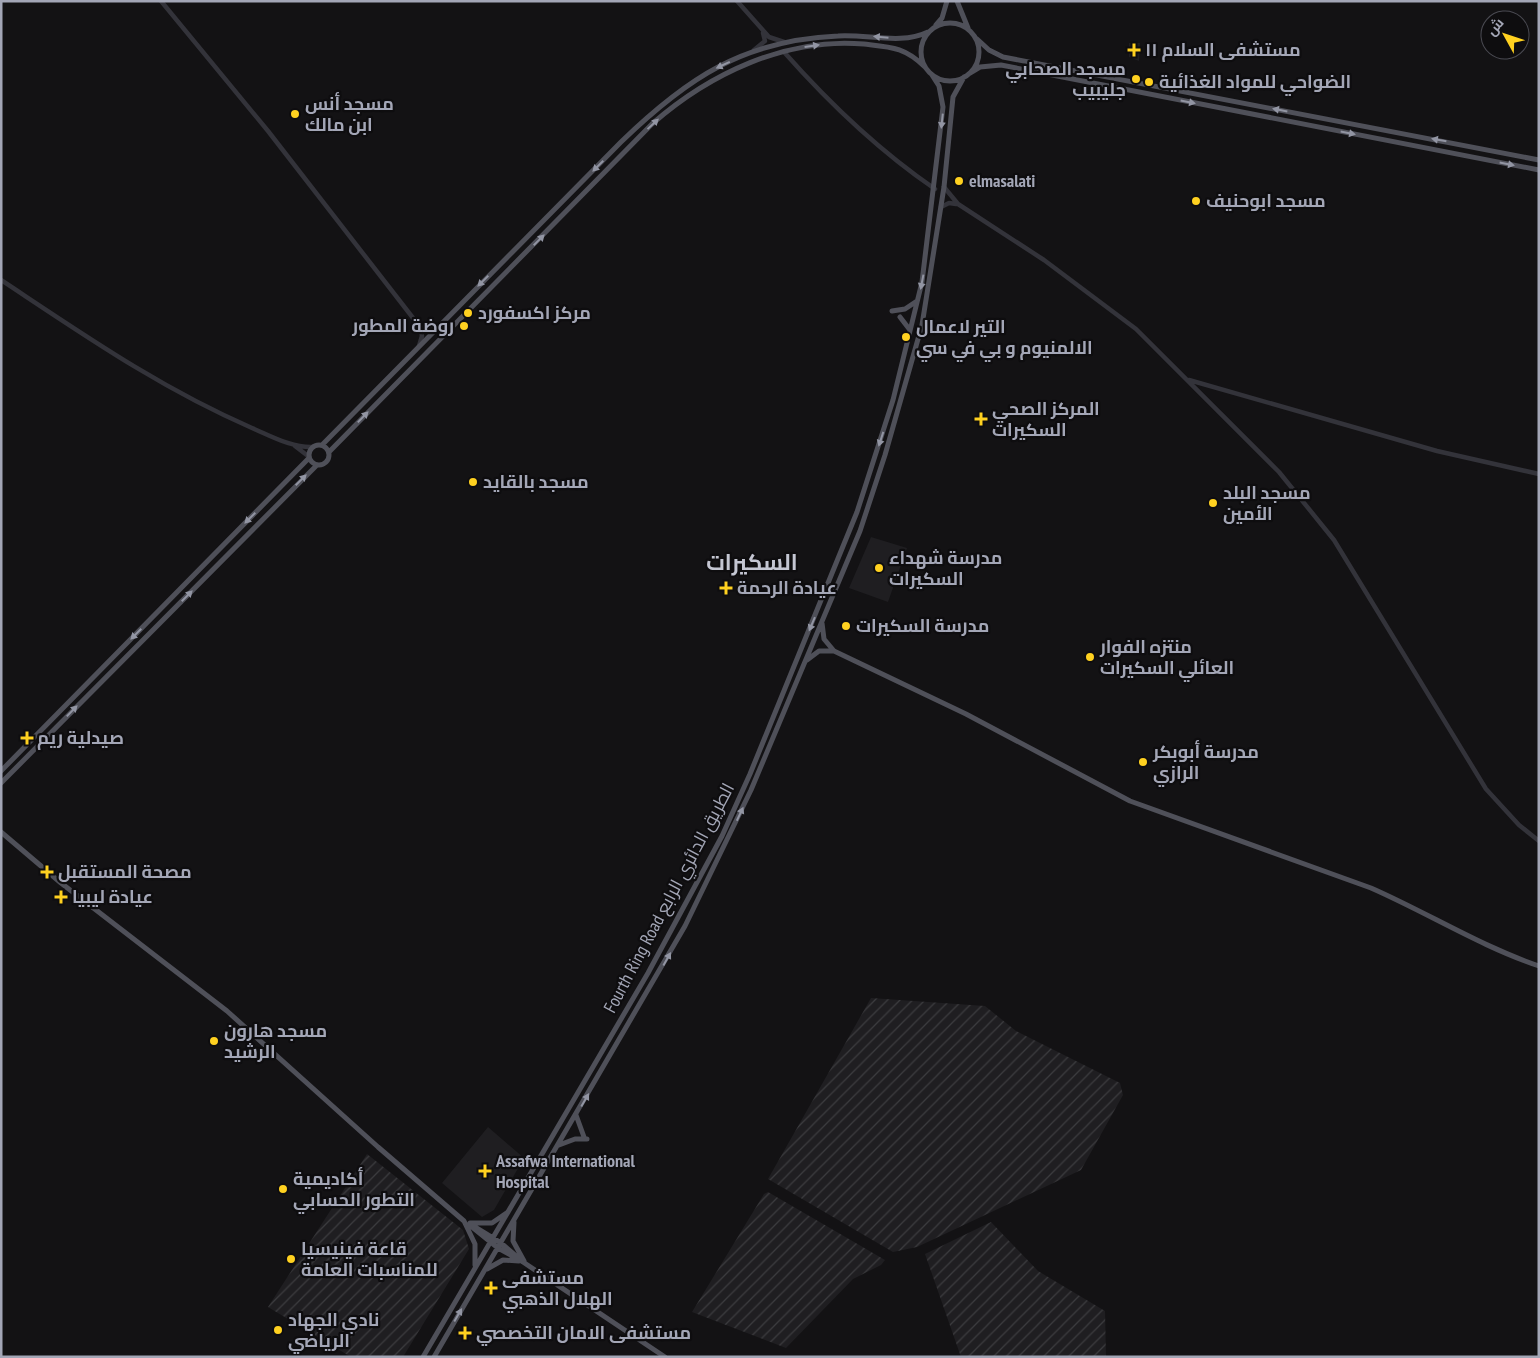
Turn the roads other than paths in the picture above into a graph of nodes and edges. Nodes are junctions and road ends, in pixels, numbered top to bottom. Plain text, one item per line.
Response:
1 (161, 1) edge
2 (737, 1) edge
3 (947, 1) edge
4 (957, 1) edge
5 (934, 27) junction
6 (968, 29) junction
7 (762, 30) junction
8 (928, 32) junction
9 (976, 39) junction
10 (784, 42) junction
11 (753, 51) junction
12 (784, 52) junction
13 (925, 67) junction
14 (970, 73) junction
15 (932, 75) junction
16 (964, 77) junction
17 (621, 142) junction
18 (628, 148) junction
19 (1539, 160) edge
20 (1539, 170) edge
21 (944, 187) junction
22 (935, 189) junction
23 (958, 204) junction
24 (941, 207) junction
25 (1, 280) edge
26 (918, 301) junction
27 (892, 311) dead end
28 (900, 317) dead end
29 (439, 326) junction
30 (420, 328) junction
31 (911, 330) junction
32 (419, 347) junction
33 (1187, 380) junction
34 (292, 444) junction
35 (322, 445) junction
36 (313, 447) junction
37 (329, 452) junction
38 (309, 457) junction
39 (316, 466) junction
40 (1539, 474) edge
41 (822, 619) junction
42 (834, 651) junction
43 (804, 664) junction
44 (103, 668) junction
45 (110, 673) junction
46 (1, 771) edge
47 (1, 783) edge
48 (1, 832) edge
49 (722, 836) junction
50 (728, 839) junction
51 (1539, 841) edge
52 (1539, 966) edge
53 (576, 1115) junction
54 (558, 1145) junction
55 (512, 1208) junction
56 (515, 1219) junction
57 (467, 1222) junction
58 (492, 1240) junction
59 (501, 1243) junction
60 (498, 1248) junction
61 (523, 1262) junction
62 (474, 1268) junction
63 (484, 1270) junction
64 (423, 1357) edge
65 (434, 1357) edge
66 (665, 1357) edge

1 - 30 street
2 - 7 street
3 - 5 main road
4 - 6 main road
5 - 6 main road
5 - 8 main road
6 - 9 main road
7 - 10 street
7 - 11 street
8 -> 10 main road
8 - 13 main road
9 - 14 main road
19 -> 9 main road
10 - 11 main road
11 -> 17 main road
12 -> 13 main road
18 -> 12 main road
12 - 22 street
13 - 15 main road
14 - 16 main road
14 -> 20 main road
15 - 16 main road
15 -> 22 main road, Fourth Ring Road الطريق الدائري الرابع
16 - 21 main road, Fourth Ring Road الطريق الدائري الرابع
17 - 18 main road
17 -> 29 main road
37 -> 18 main road
21 - 23 street
21 - 24 main road, Fourth Ring Road الطريق الدائري الرابع
22 -> 26 main road, Fourth Ring Road الطريق الدائري الرابع
23 - 24 street
23 - 33 street
24 - 41 main road, Fourth Ring Road الطريق الدائري الرابع
25 - 34 street
26 - 27 main road
26 - 31 main road, Fourth Ring Road الطريق الدائري الرابع
28 - 31 main road
29 - 30 street
29 - 32 main road
30 - 32 street
31 -> 49 main road, Fourth Ring Road الطريق الدائري الرابع
32 - 35 main road
33 - 40 street
33 - 51 street
34 - 36 street
34 - 38 street
35 - 36 main road
35 - 37 main road
36 - 38 main road
37 - 39 main road
38 - 39 main road
38 -> 44 main road
45 -> 39 main road
41 - 42 main road
41 - 43 main road, Fourth Ring Road الطريق الدائري الرابع
42 - 43 main road
42 - 52 main road
50 -> 43 main road, Fourth Ring Road الطريق الدائري الرابع
44 - 45 main road
44 - 46 main road
47 -> 45 main road
48 - 57 main road
49 - 50 main road
49 - 55 main road, Fourth Ring Road الطريق الدائري الرابع
53 -> 50 main road, Fourth Ring Road الطريق الدائري الرابع
53 - 54 main road, Fourth Ring Road الطريق الدائري الرابع
53 - 54 main road
54 - 56 main road, Fourth Ring Road الطريق الدائري الرابع
55 - 57 main road
55 - 58 main road, Fourth Ring Road الطريق الدائري الرابع
56 - 59 main road, Fourth Ring Road الطريق الدائري الرابع
56 - 61 main road
57 - 58 main road
57 - 62 main road
58 - 59 main road
58 - 60 main road
58 - 62 main road, Fourth Ring Road الطريق الدائري الرابع
59 - 60 main road, Fourth Ring Road الطريق الدائري الرابع
59 - 61 main road
60 - 61 main road
60 - 63 main road, Fourth Ring Road الطريق الدائري الرابع
61 - 63 main road
61 - 66 main road
62 - 64 main road, Fourth Ring Road الطريق الدائري الرابع
65 -> 63 main road, Fourth Ring Road الطريق الدائري الرابع

